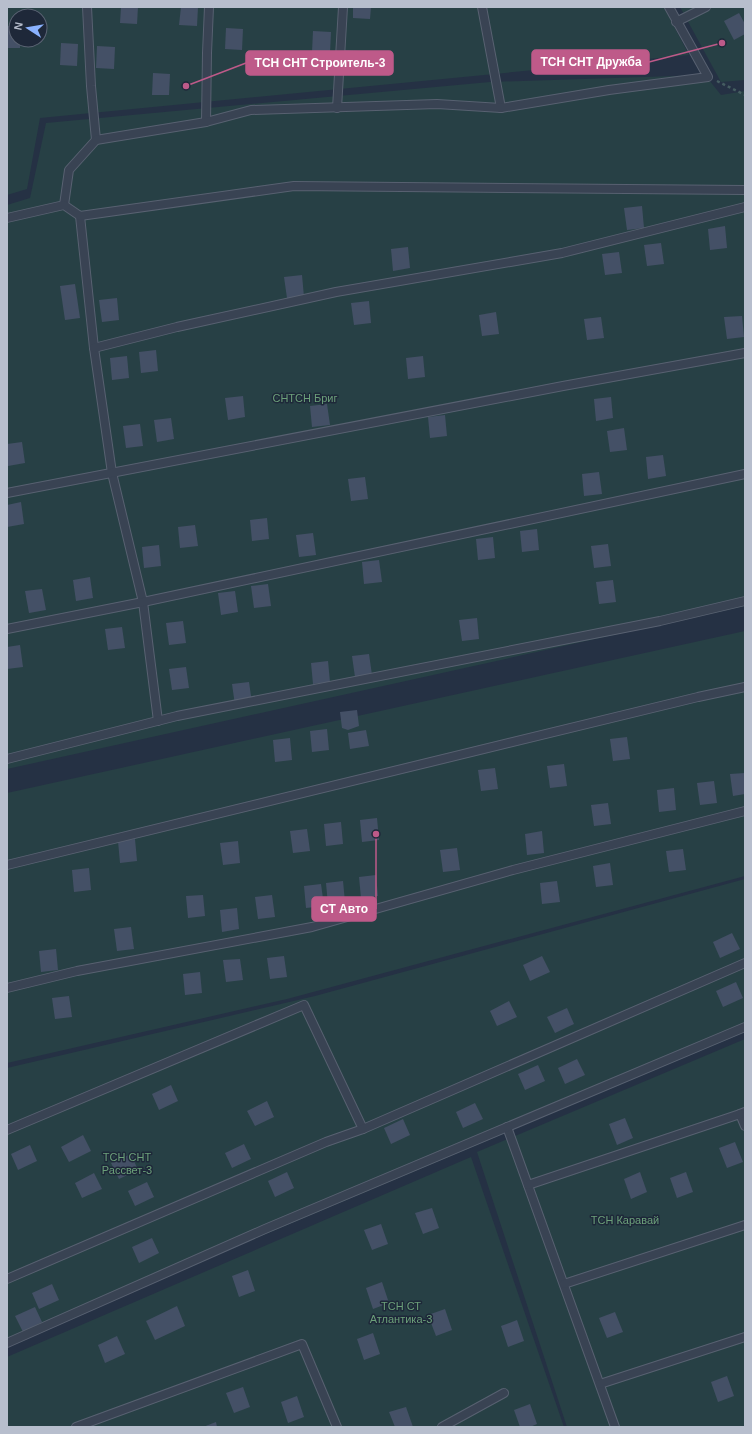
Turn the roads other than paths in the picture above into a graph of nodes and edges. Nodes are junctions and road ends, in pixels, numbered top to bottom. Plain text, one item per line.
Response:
1 (87, 7) edge
2 (209, 7) edge
3 (343, 7) edge
4 (482, 7) edge
5 (669, 7) edge
6 (706, 7) edge
7 (676, 22) junction
8 (337, 108) junction
9 (501, 108) junction
10 (206, 122) junction
11 (96, 140) junction
12 (745, 190) edge
13 (64, 205) junction
14 (745, 207) edge
15 (80, 216) junction
16 (7, 218) edge
17 (94, 348) junction
18 (745, 353) edge
19 (112, 472) junction
20 (745, 474) edge
21 (7, 493) edge
22 (745, 601) edge
23 (143, 602) junction
24 (7, 629) edge
25 (745, 687) edge
26 (158, 721) junction
27 (7, 759) edge
28 (745, 811) edge
29 (7, 864) edge
30 (745, 963) edge
31 (7, 988) edge
32 (745, 1028) edge
33 (742, 1113) edge
34 (745, 1126) edge
35 (507, 1127) junction
36 (363, 1129) junction
37 (7, 1130) edge
38 (528, 1185) junction
39 (745, 1226) edge
40 (7, 1279) edge
41 (564, 1284) junction
42 (745, 1338) edge
43 (7, 1342) edge
44 (600, 1384) junction
45 (504, 1393) dead end
46 (76, 1427) edge
47 (337, 1427) edge
48 (442, 1427) edge
49 (615, 1427) edge

1 - 11 lane
2 - 10 lane
3 - 8 lane
4 - 9 lane
5 - 7 lane
6 - 7 lane
7 - 9 lane
8 - 9 lane
8 - 10 lane
10 - 11 lane
11 - 13 lane
12 - 15 lane
13 - 15 lane
13 - 16 lane
14 - 17 lane
15 - 17 lane
17 - 19 lane
18 - 19 lane
19 - 21 lane
19 - 23 lane
20 - 23 lane
22 - 26 lane
23 - 24 lane
23 - 26 lane
25 - 29 lane
26 - 27 lane
28 - 31 lane
30 - 36 lane
32 - 35 lane
33 - 34 lane
33 - 38 lane
35 - 38 lane
35 - 43 lane
36 - 37 lane
36 - 40 lane
38 - 41 lane
39 - 41 lane
41 - 44 lane
42 - 44 lane
44 - 49 lane
45 - 48 lane
46 - 47 lane

